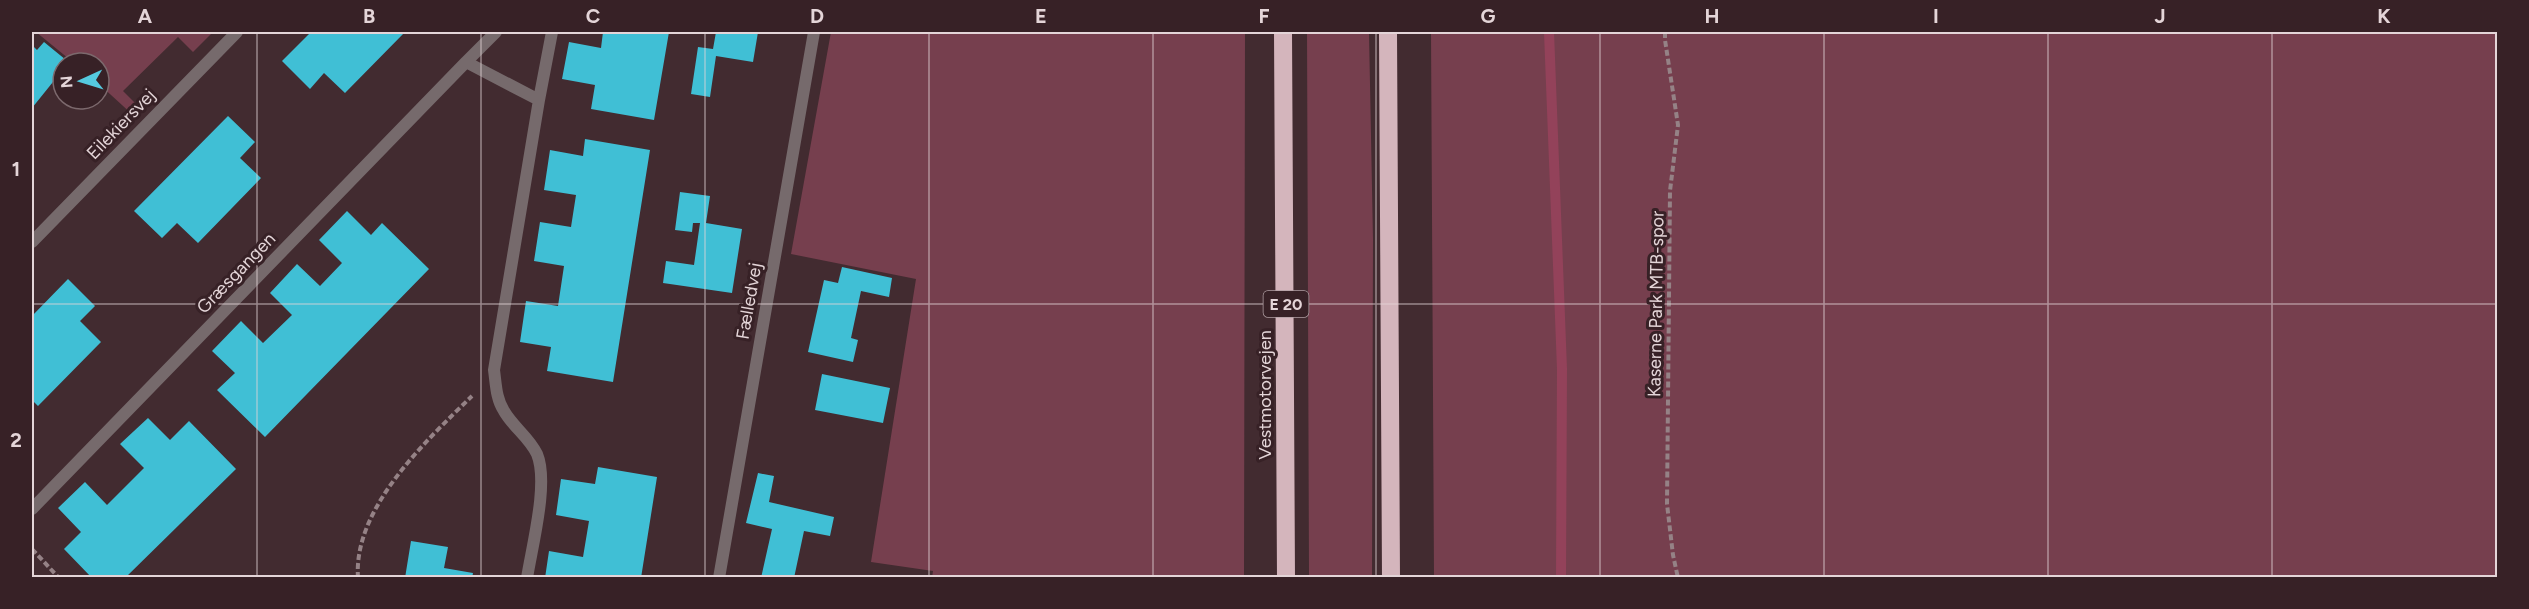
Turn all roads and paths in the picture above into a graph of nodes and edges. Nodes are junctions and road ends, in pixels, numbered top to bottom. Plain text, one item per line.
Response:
1 (237, 32) edge
2 (496, 32) edge
3 (552, 32) edge
4 (814, 32) edge
5 (1283, 32) edge
6 (1388, 32) edge
7 (1665, 32) edge
8 (466, 62) junction
9 (539, 100) junction
10 (32, 242) edge
11 (495, 382) junction
12 (32, 509) edge
13 (32, 549) edge
14 (59, 578) edge
15 (358, 578) edge
16 (527, 578) edge
17 (719, 578) edge
18 (1286, 578) edge
19 (1391, 578) edge
20 (1678, 578) edge

1 - 10 street, Eilekiersvej
2 - 8 street, Græsgangen
3 - 9 street
4 - 17 street, Fælledvej
5 - 18 highway, Vestmotorvejen / E 20
6 - 19 highway
7 - 20 path, Kaserne Park MTB-spor
8 - 9 street
8 - 12 street, Græsgangen
9 - 11 street
11 - 15 path
11 - 16 street
13 - 14 path

